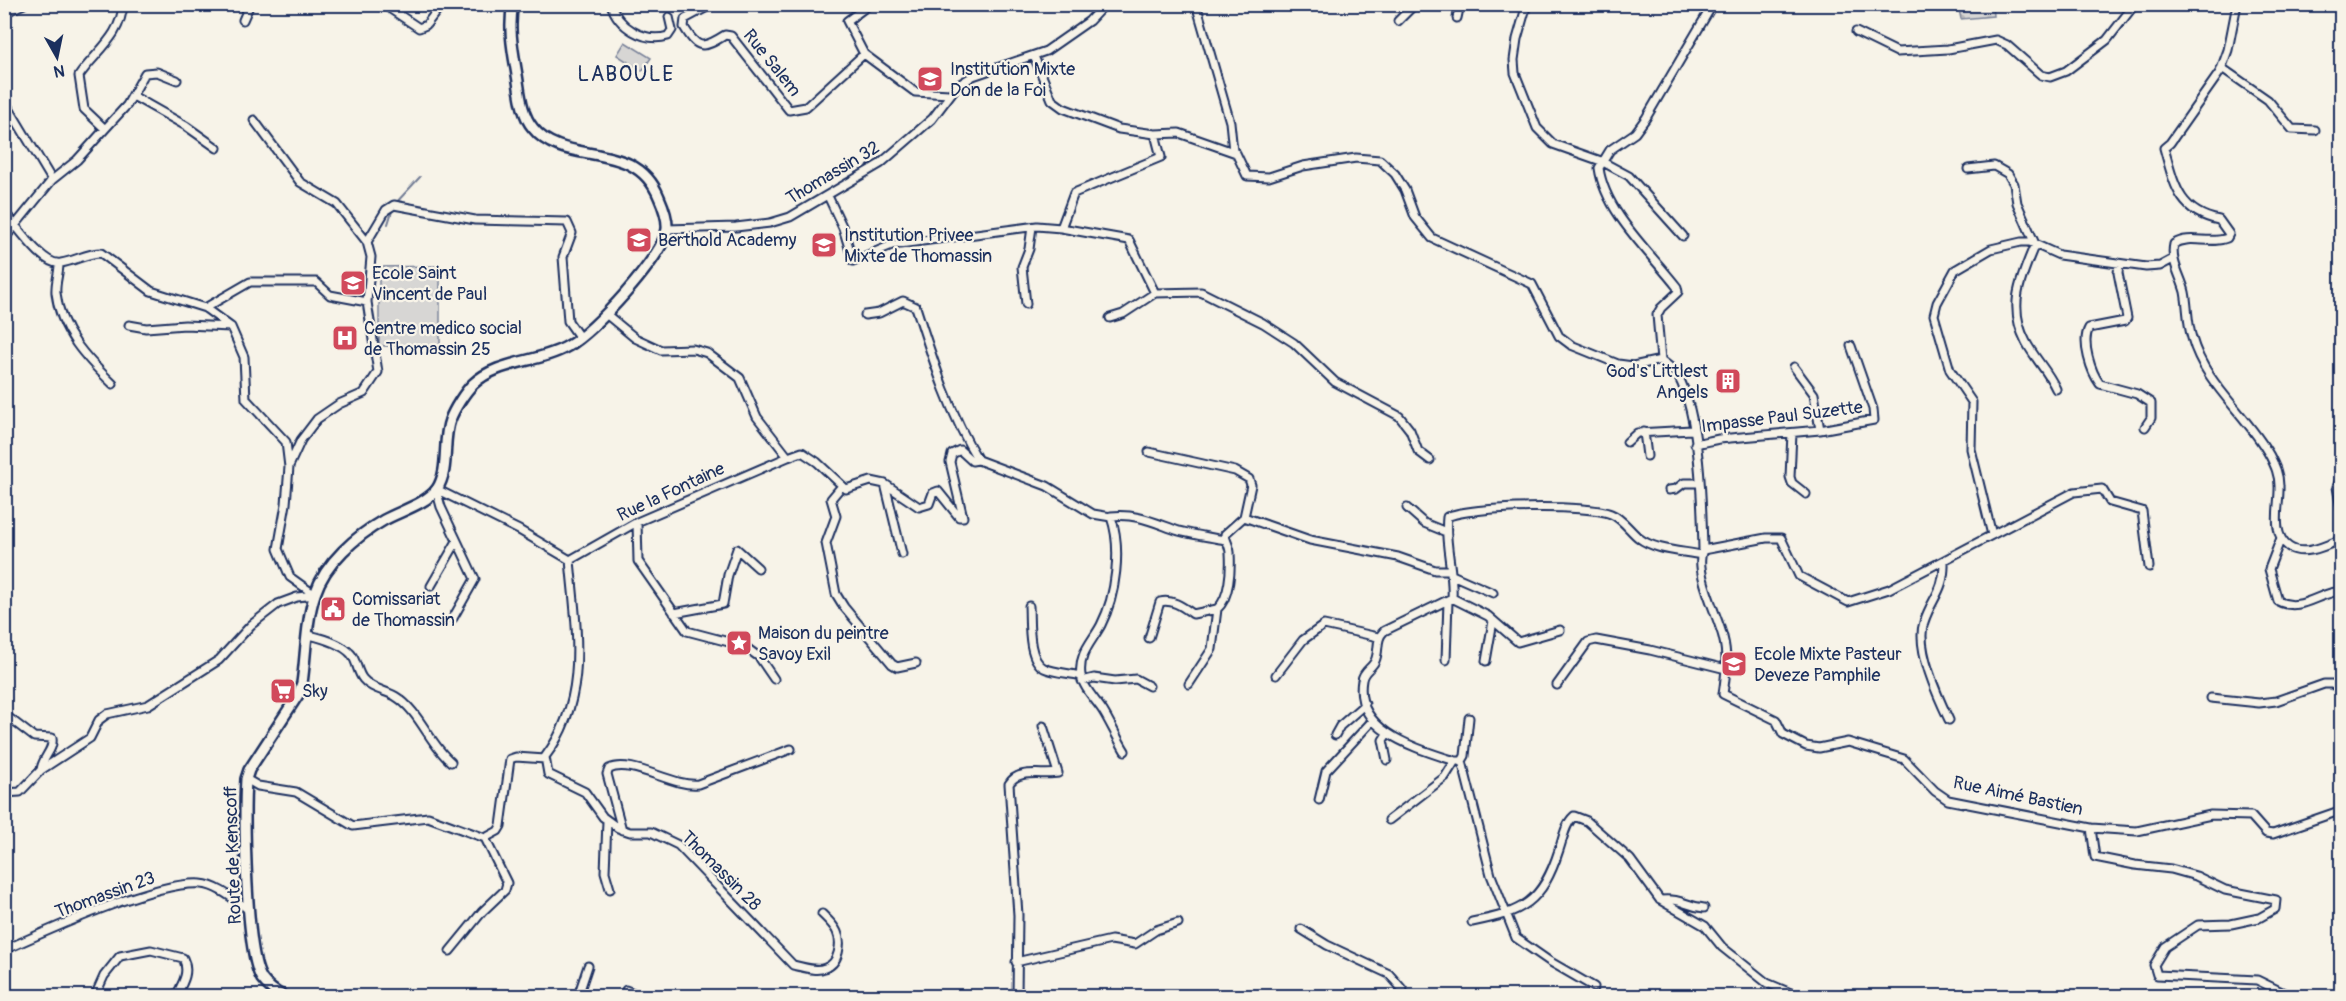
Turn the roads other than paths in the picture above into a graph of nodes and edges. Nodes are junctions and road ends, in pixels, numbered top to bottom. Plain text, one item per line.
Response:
1 (24, 4) edge
2 (123, 4) edge
3 (250, 4) edge
4 (383, 4) edge
5 (442, 4) edge
6 (513, 4) edge
7 (611, 4) edge
8 (712, 4) edge
9 (870, 4) edge
10 (1105, 4) edge
11 (1196, 4) edge
12 (1415, 4) edge
13 (1460, 4) edge
14 (1527, 4) edge
15 (1713, 4) edge
16 (2135, 4) edge
17 (2237, 4) edge
18 (4, 13) edge
19 (669, 17) dead end
20 (1457, 18) dead end
21 (243, 20) dead end
22 (1398, 21) dead end
23 (1856, 32) dead end
24 (864, 54) junction
25 (1034, 56) junction
26 (2222, 68) junction
27 (177, 80) dead end
28 (949, 94) junction
29 (133, 96) junction
30 (4, 100) edge
31 (254, 120) dead end
32 (105, 129) junction
33 (2314, 130) dead end
34 (1155, 134) junction
35 (217, 148) dead end
36 (1233, 151) junction
37 (1601, 161) junction
38 (1968, 169) dead end
39 (52, 180) junction
40 (828, 196) junction
41 (4, 212) edge
42 (15, 224) junction
43 (1032, 227) junction
44 (1061, 228) junction
45 (667, 229) junction
46 (1683, 236) dead end
47 (4, 239) edge
48 (367, 242) junction
49 (2035, 244) junction
50 (2173, 259) junction
51 (58, 264) junction
52 (2119, 264) junction
53 (1155, 293) junction
54 (367, 302) junction
55 (1026, 304) dead end
56 (205, 308) junction
57 (606, 314) junction
58 (865, 315) dead end
59 (1110, 318) dead end
60 (129, 326) dead end
61 (231, 327) junction
62 (580, 338) junction
63 (1851, 346) dead end
64 (1661, 360) junction
65 (1794, 366) dead end
66 (113, 384) dead end
67 (2056, 389) dead end
68 (2145, 428) dead end
69 (1692, 430) junction
70 (1820, 430) junction
71 (1644, 432) junction
72 (1792, 434) junction
73 (1627, 442) dead end
74 (1695, 444) junction
75 (1149, 452) dead end
76 (1647, 456) dead end
77 (788, 457) junction
78 (978, 460) junction
79 (1430, 460) dead end
80 (289, 466) junction
81 (2342, 475) edge
82 (1700, 483) junction
83 (885, 484) junction
84 (841, 487) junction
85 (436, 489) junction
86 (1670, 490) dead end
87 (1806, 494) dead end
88 (1407, 508) dead end
89 (2342, 514) edge
90 (1110, 516) junction
91 (1244, 517) junction
92 (637, 522) junction
93 (1446, 531) junction
94 (1992, 535) junction
95 (2282, 538) junction
96 (2342, 539) edge
97 (1225, 540) junction
98 (457, 542) junction
99 (1702, 553) junction
100 (902, 554) dead end
101 (570, 560) junction
102 (1944, 561) junction
103 (2149, 567) dead end
104 (758, 568) dead end
105 (1451, 573) junction
106 (431, 586) dead end
107 (2342, 591) edge
108 (1493, 593) dead end
109 (315, 595) junction
110 (1450, 599) junction
111 (1029, 606) dead end
112 (1217, 609) junction
113 (674, 613) junction
114 (453, 618) dead end
115 (1493, 621) junction
116 (1560, 630) dead end
117 (309, 635) junction
118 (1378, 637) junction
119 (1149, 638) dead end
120 (1446, 660) dead end
121 (1486, 661) dead end
122 (916, 663) dead end
123 (1726, 669) junction
124 (1276, 675) dead end
125 (774, 678) dead end
126 (1082, 679) junction
127 (1189, 684) dead end
128 (1557, 684) dead end
129 (1149, 686) dead end
130 (2342, 690) edge
131 (2211, 698) dead end
132 (1365, 704) junction
133 (4, 714) edge
134 (1469, 718) dead end
135 (1373, 720) junction
136 (1949, 720) dead end
137 (1043, 726) dead end
138 (1387, 734) junction
139 (1335, 735) dead end
140 (791, 749) dead end
141 (1125, 751) dead end
142 (545, 759) junction
143 (1387, 760) dead end
144 (1458, 761) junction
145 (451, 762) dead end
146 (41, 770) junction
147 (246, 779) junction
148 (4, 793) edge
149 (1319, 800) dead end
150 (2342, 810) edge
151 (1389, 820) dead end
152 (607, 821) junction
153 (2091, 828) junction
154 (622, 830) junction
155 (485, 837) junction
156 (610, 889) dead end
157 (1660, 900) junction
158 (1704, 908) dead end
159 (249, 910) junction
160 (822, 914) dead end
161 (1508, 915) junction
162 (1472, 922) dead end
163 (1178, 923) dead end
164 (1301, 930) dead end
165 (4, 950) edge
166 (450, 951) dead end
167 (1016, 962) junction
168 (588, 966) dead end
169 (1594, 987) dead end
170 (626, 990) dead end
171 (95, 996) edge
172 (176, 996) edge
173 (284, 996) edge
174 (578, 996) edge
175 (641, 996) edge
176 (1017, 996) edge
177 (1222, 996) edge
178 (1240, 996) edge
179 (1403, 996) edge
180 (1798, 996) edge
181 (2290, 996) edge

1 - 18 street
2 - 32 street
3 - 21 street
4 - 5 street
6 - 45 main road
7 - 19 street
8 - 24 street, Rue Salem
9 - 24 street
10 - 25 street, Thomassin 32
11 - 36 street
12 - 22 street
13 - 20 street
14 - 37 street
15 - 37 street
16 - 23 street
17 - 26 street
24 - 28 street
25 - 28 street, Thomassin 32
25 - 34 street
26 - 33 street
26 - 50 street
27 - 29 street
28 - 40 street, Thomassin 32
29 - 32 street
29 - 35 street
30 - 39 street
31 - 48 street
32 - 39 street
34 - 36 street
34 - 44 street
36 - 64 street
37 - 46 street
37 - 64 street
38 - 49 street
39 - 42 street
40 - 43 street
40 - 45 street, Thomassin 32
41 - 42 street
42 - 47 street
42 - 51 street
43 - 44 street
43 - 55 street
44 - 53 street
45 - 57 main road
48 - 54 street
48 - 62 street
49 - 52 street
49 - 67 street
49 - 94 street
50 - 52 street
50 - 95 street
51 - 56 street
51 - 66 street
52 - 68 street
53 - 59 street
53 - 79 street
54 - 56 street
54 - 80 street
56 - 61 street
57 - 62 main road
57 - 77 street
58 - 78 street
60 - 61 street
61 - 80 street
62 - 85 main road
63 - 70 street, Impasse Paul Suzette
64 - 69 street, Rue Aimé Bastien
65 - 70 street
69 - 71 street
69 - 74 street, Rue Aimé Bastien
70 - 72 street, Impasse Paul Suzette
71 - 73 street
71 - 76 street
72 - 74 street, Impasse Paul Suzette
72 - 87 street
74 - 82 street, Rue Aimé Bastien
75 - 91 street
77 - 84 street
77 - 92 street, Rue la Fontaine
78 - 83 street
78 - 90 street
80 - 109 street
81 - 89 street
82 - 86 street
82 - 99 street, Rue Aimé Bastien
83 - 84 street
83 - 100 street
84 - 122 street
85 - 98 street
85 - 101 street
85 - 109 main road, Route de Kenscoff
88 - 93 street
90 - 97 street
90 - 126 street
91 - 97 street
91 - 105 street
92 - 101 street, Rue la Fontaine
92 - 113 street
93 - 99 street
93 - 105 street
94 - 102 street
94 - 103 street
95 - 96 street
95 - 107 street
97 - 112 street
98 - 106 street
98 - 114 street
99 - 102 street
99 - 123 street, Rue Aimé Bastien
101 - 142 street
102 - 136 street
104 - 113 street
105 - 108 street
105 - 110 street
109 - 117 main road, Route de Kenscoff
109 - 146 street
110 - 115 street
110 - 118 street
110 - 120 street
111 - 126 street
112 - 119 street
112 - 127 street
113 - 125 street
115 - 116 street
115 - 121 street
117 - 145 street
117 - 147 main road, Route de Kenscoff
118 - 124 street
118 - 132 street
123 - 128 street
123 - 153 street, Rue Aimé Bastien
126 - 129 street
126 - 141 street
130 - 131 street
132 - 135 street
132 - 139 street
133 - 146 street
134 - 144 street
135 - 138 street
135 - 149 street
137 - 167 street
138 - 143 street
138 - 144 street
140 - 154 street
142 - 152 street, Thomassin 28
142 - 155 street
144 - 151 street
144 - 161 street
146 - 148 street
147 - 155 street
147 - 159 main road, Route de Kenscoff
150 - 153 street
152 - 154 street, Thomassin 28
152 - 156 street
153 - 181 street, Rue Aimé Bastien
154 - 160 street, Thomassin 28
155 - 166 street
157 - 158 street
157 - 161 street
157 - 180 street
159 - 165 street, Thomassin 23
159 - 173 main road, Route de Kenscoff
161 - 162 street
161 - 169 street
163 - 167 street
164 - 179 street
167 - 176 street
168 - 174 street
170 - 175 street
171 - 172 street
177 - 178 street

